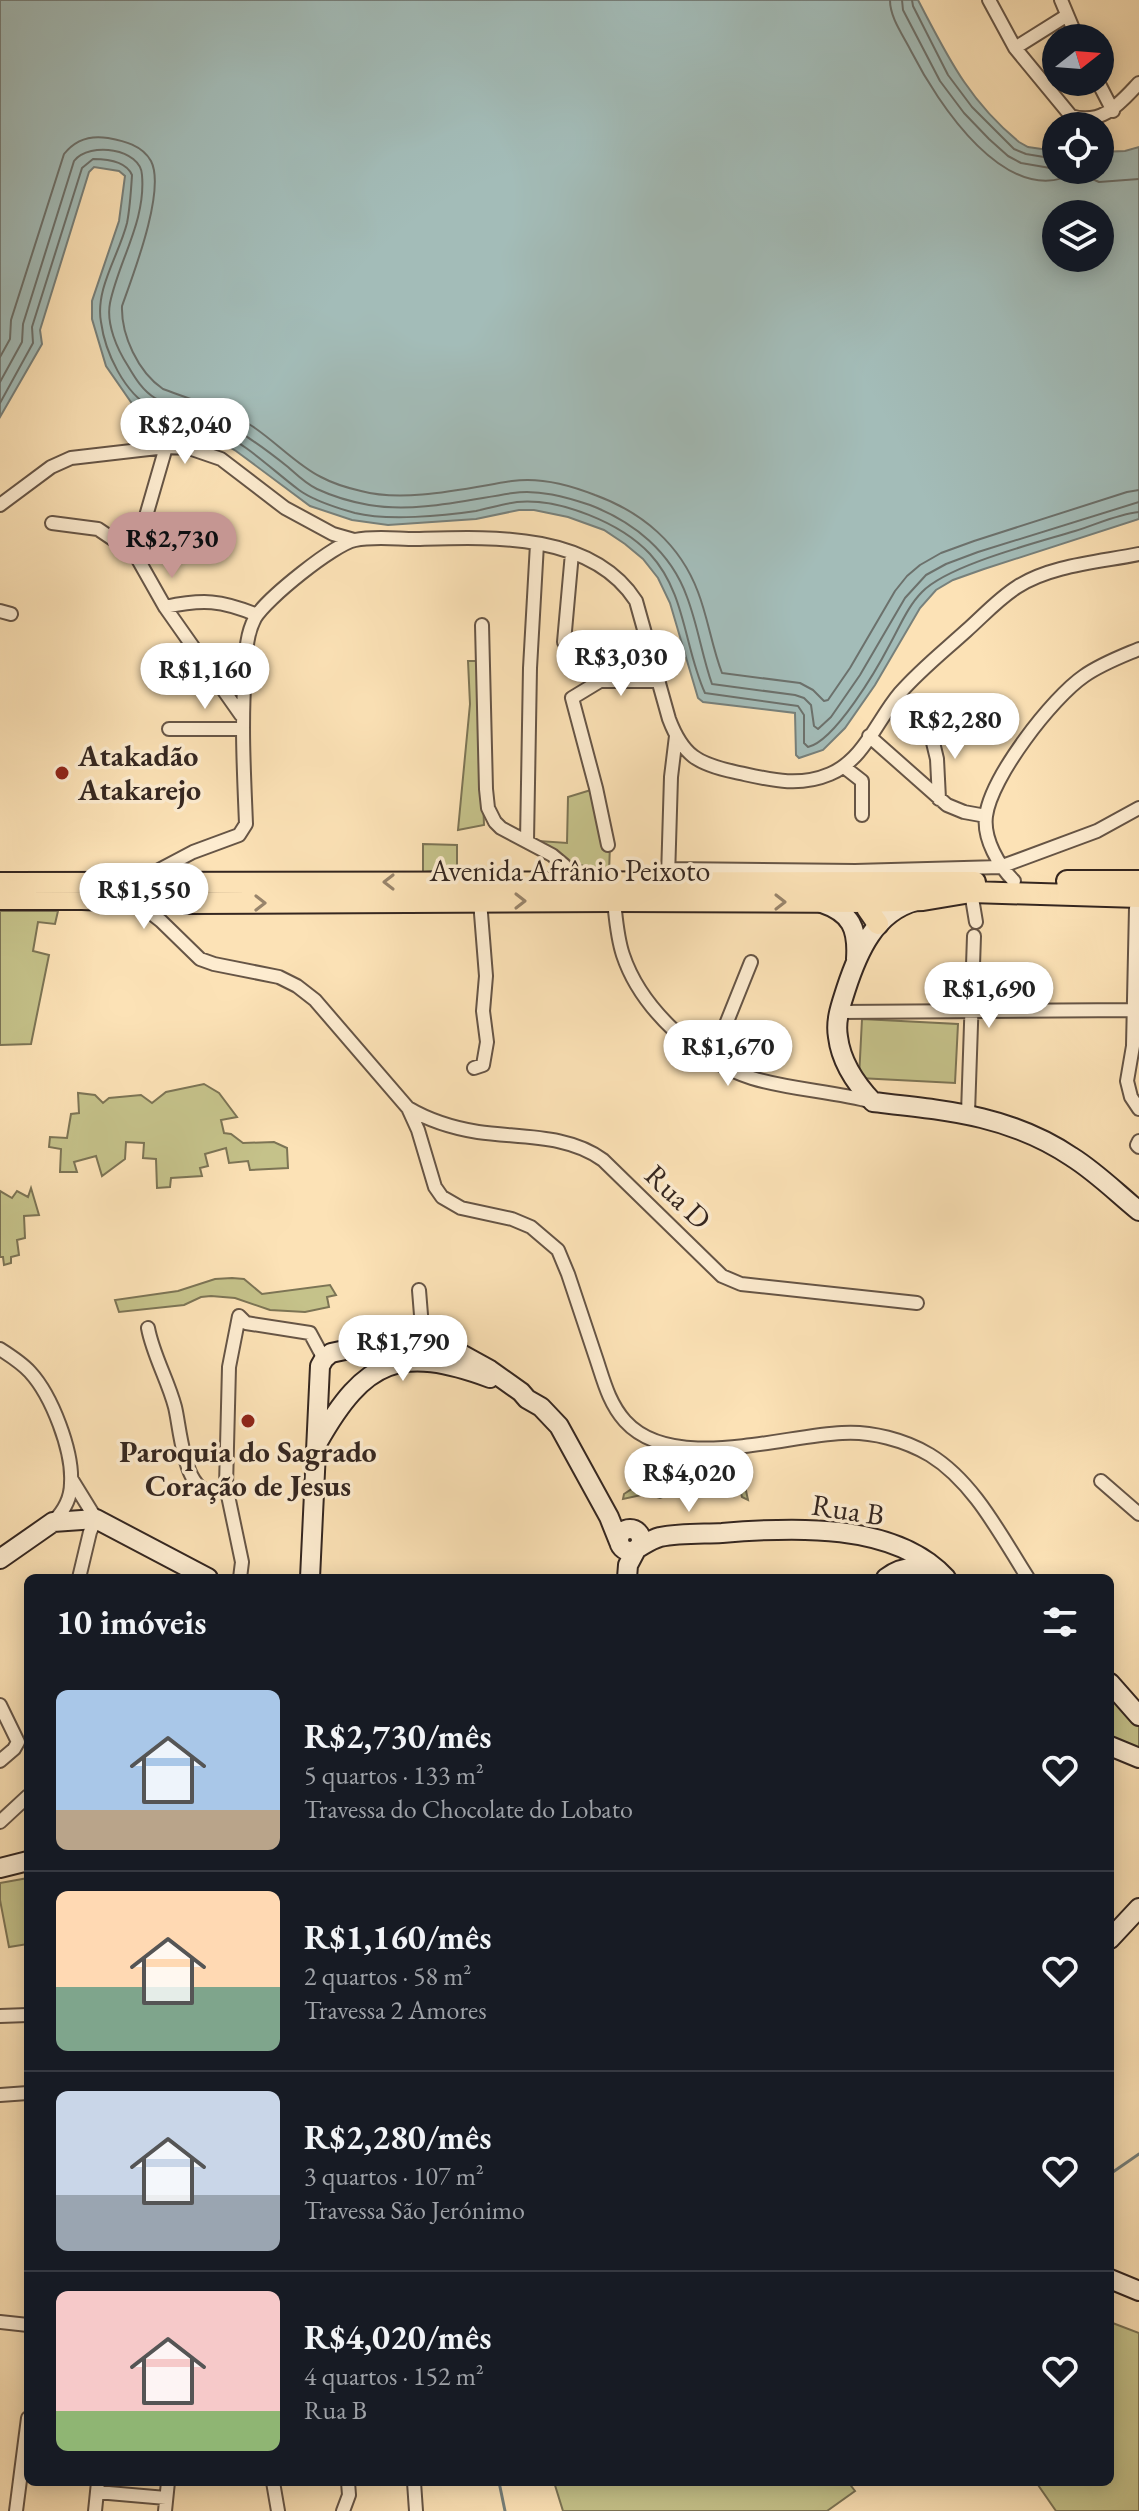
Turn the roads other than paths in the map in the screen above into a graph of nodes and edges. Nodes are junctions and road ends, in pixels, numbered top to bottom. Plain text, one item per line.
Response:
1 (989, 0) edge
2 (1061, 0) edge
3 (1066, 16) junction
4 (1070, 24) edge
5 (1015, 48) junction
6 (1139, 83) edge
7 (1105, 96) edge
8 (1113, 111) junction
9 (166, 447) junction
10 (0, 505) edge
11 (52, 523) dead end
12 (354, 540) junction
13 (537, 544) junction
14 (572, 553) junction
15 (135, 554) junction
16 (1139, 554) edge
17 (165, 607) junction
18 (257, 615) junction
19 (482, 625) dead end
20 (564, 642) dead end
21 (1139, 649) edge
22 (658, 681) junction
23 (241, 715) junction
24 (169, 729) dead end
25 (242, 729) junction
26 (930, 730) dead end
27 (676, 736) junction
28 (869, 736) junction
29 (844, 767) junction
30 (939, 799) junction
31 (1139, 808) edge
32 (862, 815) dead end
33 (986, 816) junction
34 (527, 841) junction
35 (608, 845) dead end
36 (1007, 874) junction
37 (668, 876) junction
38 (574, 881) junction
39 (0, 883) edge
40 (135, 892) junction
41 (971, 892) junction
42 (1137, 898) edge
43 (0, 899) edge
44 (480, 901) junction
45 (614, 901) junction
46 (187, 903) junction
47 (865, 907) junction
48 (976, 922) dead end
49 (176, 935) junction
50 (974, 936) dead end
51 (856, 959) junction
52 (751, 962) dead end
53 (1136, 1010) edge
54 (839, 1012) junction
55 (971, 1012) junction
56 (712, 1059) junction
57 (474, 1068) dead end
58 (873, 1102) junction
59 (408, 1108) junction
60 (1139, 1109) edge
61 (968, 1113) junction
62 (1139, 1211) edge
63 (419, 1290) dead end
64 (917, 1303) dead end
65 (148, 1328) dead end
66 (423, 1340) junction
67 (0, 1349) edge
68 (451, 1357) junction
69 (324, 1359) junction
70 (315, 1447) junction
71 (72, 1480) junction
72 (1101, 1481) dead end
73 (226, 1486) junction
74 (1139, 1514) edge
75 (96, 1519) junction
76 (53, 1522) junction
77 (629, 1548) edge
78 (0, 1559) edge
79 (80, 1574) edge
80 (200, 1574) edge
81 (240, 1574) edge
82 (310, 1574) edge
83 (892, 1574) edge
84 (938, 1574) edge
85 (942, 1574) edge
86 (1025, 1574) edge
87 (1114, 1688) edge
88 (0, 1705) edge
89 (1139, 1716) edge
90 (1114, 1748) edge
91 (1139, 1758) edge
92 (0, 1761) edge
93 (24, 1799) edge
94 (2, 1818) edge
95 (24, 1862) edge
96 (0, 1868) edge
97 (1139, 1908) edge
98 (1114, 1935) edge
99 (24, 2015) edge
100 (0, 2016) edge
101 (24, 2093) edge
102 (0, 2095) edge
103 (1114, 2281) edge
104 (1139, 2291) edge
105 (0, 2322) edge
106 (24, 2325) edge
107 (24, 2449) edge
108 (274, 2486) edge
109 (348, 2486) edge
110 (414, 2486) edge
111 (98, 2487) edge
112 (166, 2504) edge
113 (16, 2511) edge
114 (95, 2511) edge
115 (278, 2511) edge
116 (343, 2511) edge
117 (416, 2511) edge

1 - 5 street
2 - 3 street
3 - 4 street
3 - 5 street
5 - 8 street
6 - 8 street
7 - 8 street
9 - 10 street
9 - 12 street
9 - 15 street
11 - 15 street
12 - 13 street
12 - 18 street
13 - 14 street
13 - 34 street
14 - 20 street
14 - 22 street
15 - 17 street
16 - 28 street
17 - 18 street
17 - 23 street
18 - 23 street
19 - 34 street
21 - 33 street
22 - 27 street
22 - 35 street
23 - 25 street
24 - 25 street
25 - 40 street
26 - 30 street
27 - 29 street
27 - 37 street
28 - 29 street
28 - 30 street
29 - 32 street
30 - 33 street
31 - 36 street
33 - 36 street
34 - 38 street
36 - 37 street
36 - 42 main road, Avenida Afrânio Peixoto
36 - 47 main road, Avenida Afrânio Peixoto
37 - 38 main road, Avenida Afrânio Peixoto
37 - 47 main road, Avenida Afrânio Peixoto
38 -> 40 main road, Avenida Afrânio Peixoto
39 - 40 main road, Avenida Afrânio Peixoto
40 - 43 main road, Avenida Afrânio Peixoto
40 - 46 main road, Avenida Afrânio Peixoto
40 - 49 street
41 - 42 main road, Avenida Afrânio Peixoto
41 - 47 main road, Avenida Afrânio Peixoto
41 - 48 street
42 - 53 street
44 -> 45 main road, Avenida Afrânio Peixoto
46 -> 44 main road, Avenida Afrânio Peixoto
44 - 57 street
45 -> 47 main road, Avenida Afrânio Peixoto
45 - 56 street
46 - 49 street
47 - 51 street
47 - 51 street
49 - 59 street
50 - 55 street
51 - 54 street
52 - 56 street
53 - 55 street
53 - 60 street
54 - 55 street
54 - 58 street
55 - 61 street
56 - 58 street
58 - 61 street
59 - 64 street, Rua D
59 - 86 street
61 - 62 street
63 - 66 street
65 - 73 street
66 - 68 street, Rua B
66 - 69 street, Rua B
67 - 71 street
68 - 70 street, Rua B
68 - 77 street, Rua B
69 - 70 street
69 - 73 street
70 - 82 street
71 - 75 street
71 - 76 street
72 - 74 street
73 - 81 street
75 - 76 street
75 - 79 street
75 - 80 street
76 - 78 street
77 - 85 street, Rua B
83 - 84 street
87 - 89 street
88 - 92 street
90 - 91 street
93 - 94 street
95 - 96 street
97 - 98 street
99 - 100 street
101 - 102 street
103 - 104 street
105 - 106 street
107 - 113 street
108 - 115 street
109 - 116 street
110 - 117 street
111 - 112 street
111 - 114 street

